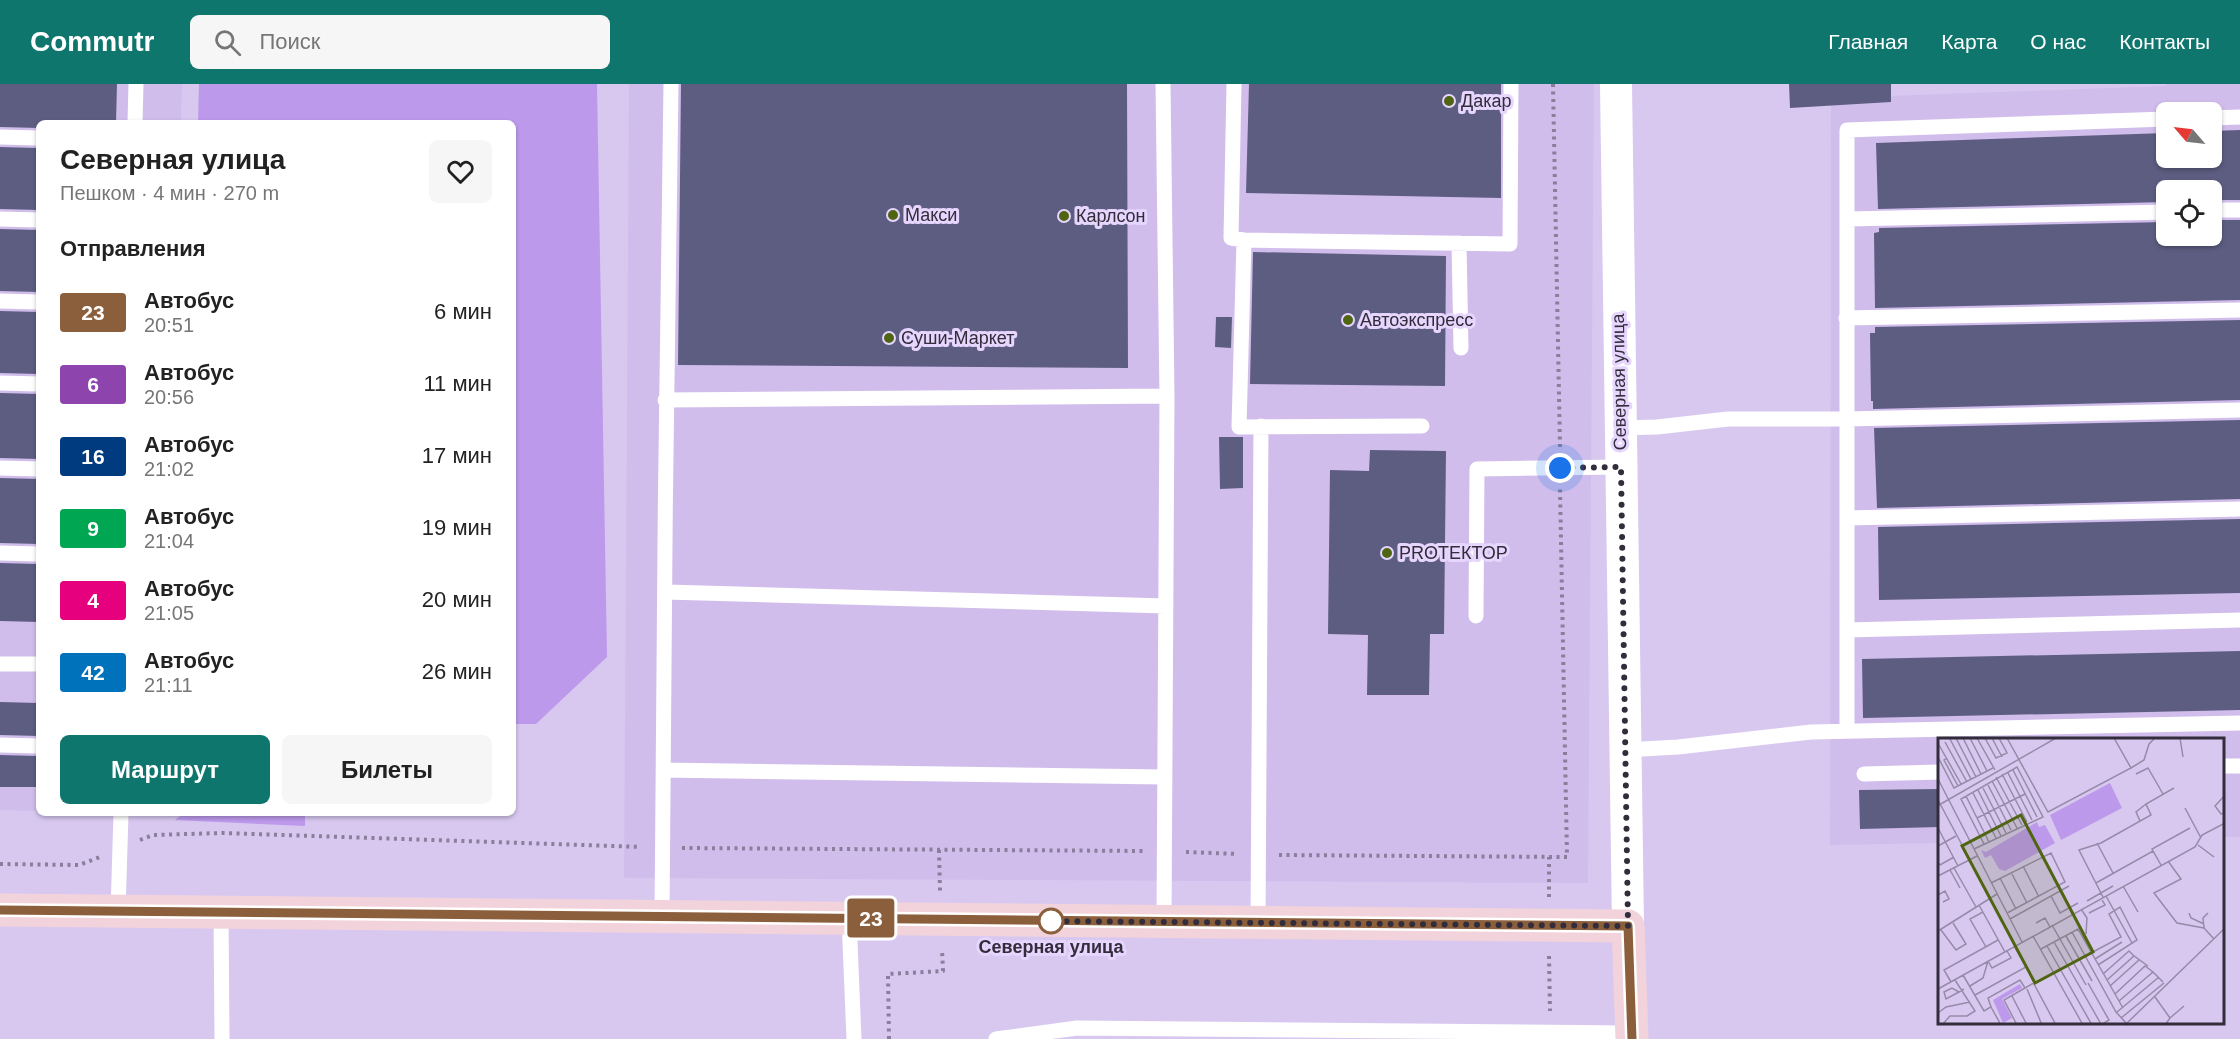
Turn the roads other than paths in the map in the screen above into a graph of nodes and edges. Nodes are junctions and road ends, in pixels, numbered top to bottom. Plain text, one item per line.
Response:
1 (136, 84) edge
2 (671, 84) edge
3 (1163, 84) edge
4 (1234, 84) edge
5 (1511, 84) edge
6 (1616, 84) edge
7 (2240, 117) edge
8 (2222, 118) edge
9 (2156, 119) edge
10 (135, 120) edge
11 (0, 137) edge
12 (36, 138) edge
13 (2222, 210) edge
14 (2240, 210) edge
15 (2156, 212) edge
16 (0, 219) edge
17 (1847, 219) junction
18 (36, 220) edge
19 (1244, 240) junction
20 (1459, 243) junction
21 (0, 301) edge
22 (36, 302) edge
23 (2240, 310) edge
24 (1846, 318) junction
25 (1461, 348) dead end
26 (0, 383) edge
27 (36, 384) edge
28 (1167, 396) junction
29 (665, 400) junction
30 (2240, 410) edge
31 (1847, 419) junction
32 (1261, 426) junction
33 (1422, 426) dead end
34 (1620, 428) junction
35 (1621, 467) junction
36 (0, 468) edge
37 (36, 469) edge
38 (2240, 509) edge
39 (1847, 518) junction
40 (0, 553) edge
41 (36, 554) edge
42 (666, 592) junction
43 (1166, 606) junction
44 (1476, 616) dead end
45 (2240, 620) edge
46 (1846, 630) junction
47 (0, 664) edge
48 (36, 664) edge
49 (2240, 723) edge
50 (1846, 731) junction
51 (1988, 734) edge
52 (0, 745) edge
53 (36, 746) edge
54 (1625, 750) junction
55 (663, 770) junction
56 (1938, 772) edge
57 (1864, 774) dead end
58 (1165, 777) junction
59 (121, 816) edge
60 (0, 910) edge
61 (118, 912) junction
62 (221, 913) junction
63 (662, 917) junction
64 (849, 918) junction
65 (1164, 922) junction
66 (1258, 922) junction
67 (1628, 926) junction
68 (1161, 1034) edge
69 (1632, 1036) edge
70 (222, 1039) edge
71 (854, 1039) edge
72 (996, 1039) edge

1 - 10 lane
2 - 29 lane
3 - 28 lane
4 - 19 lane
5 - 20 lane
6 - 34 street, Северная улица
7 - 8 lane
9 - 17 lane
11 - 12 lane
13 - 14 lane
15 - 17 lane
16 - 18 lane
17 - 24 lane
19 - 20 lane
19 - 32 lane
20 - 25 lane
21 - 22 lane
23 - 24 lane
24 - 31 lane
26 - 27 lane
28 - 29 lane
28 - 43 lane
29 - 42 lane
30 - 31 lane
31 - 34 lane
31 - 39 lane
32 - 33 lane
32 - 66 lane
34 - 35 street, Северная улица
35 - 44 lane
35 - 54 street, Северная улица
36 - 37 lane
38 - 39 lane
39 - 46 lane
40 - 41 lane
42 - 43 lane
42 - 55 lane
43 - 58 lane
45 - 46 lane
46 - 50 lane
47 - 48 lane
49 - 51 lane
50 - 51 lane
50 - 54 lane
52 - 53 lane
54 - 67 street, Северная улица
55 - 58 lane
55 - 63 lane
56 - 57 lane
58 - 65 lane
59 - 61 lane
60 - 61 street
61 - 62 street
62 - 63 street
62 - 70 lane
63 - 64 street
64 - 65 street
64 - 71 lane
65 - 66 street
66 - 67 street
67 - 69 street, Северная улица
68 - 69 lane
68 - 72 lane

